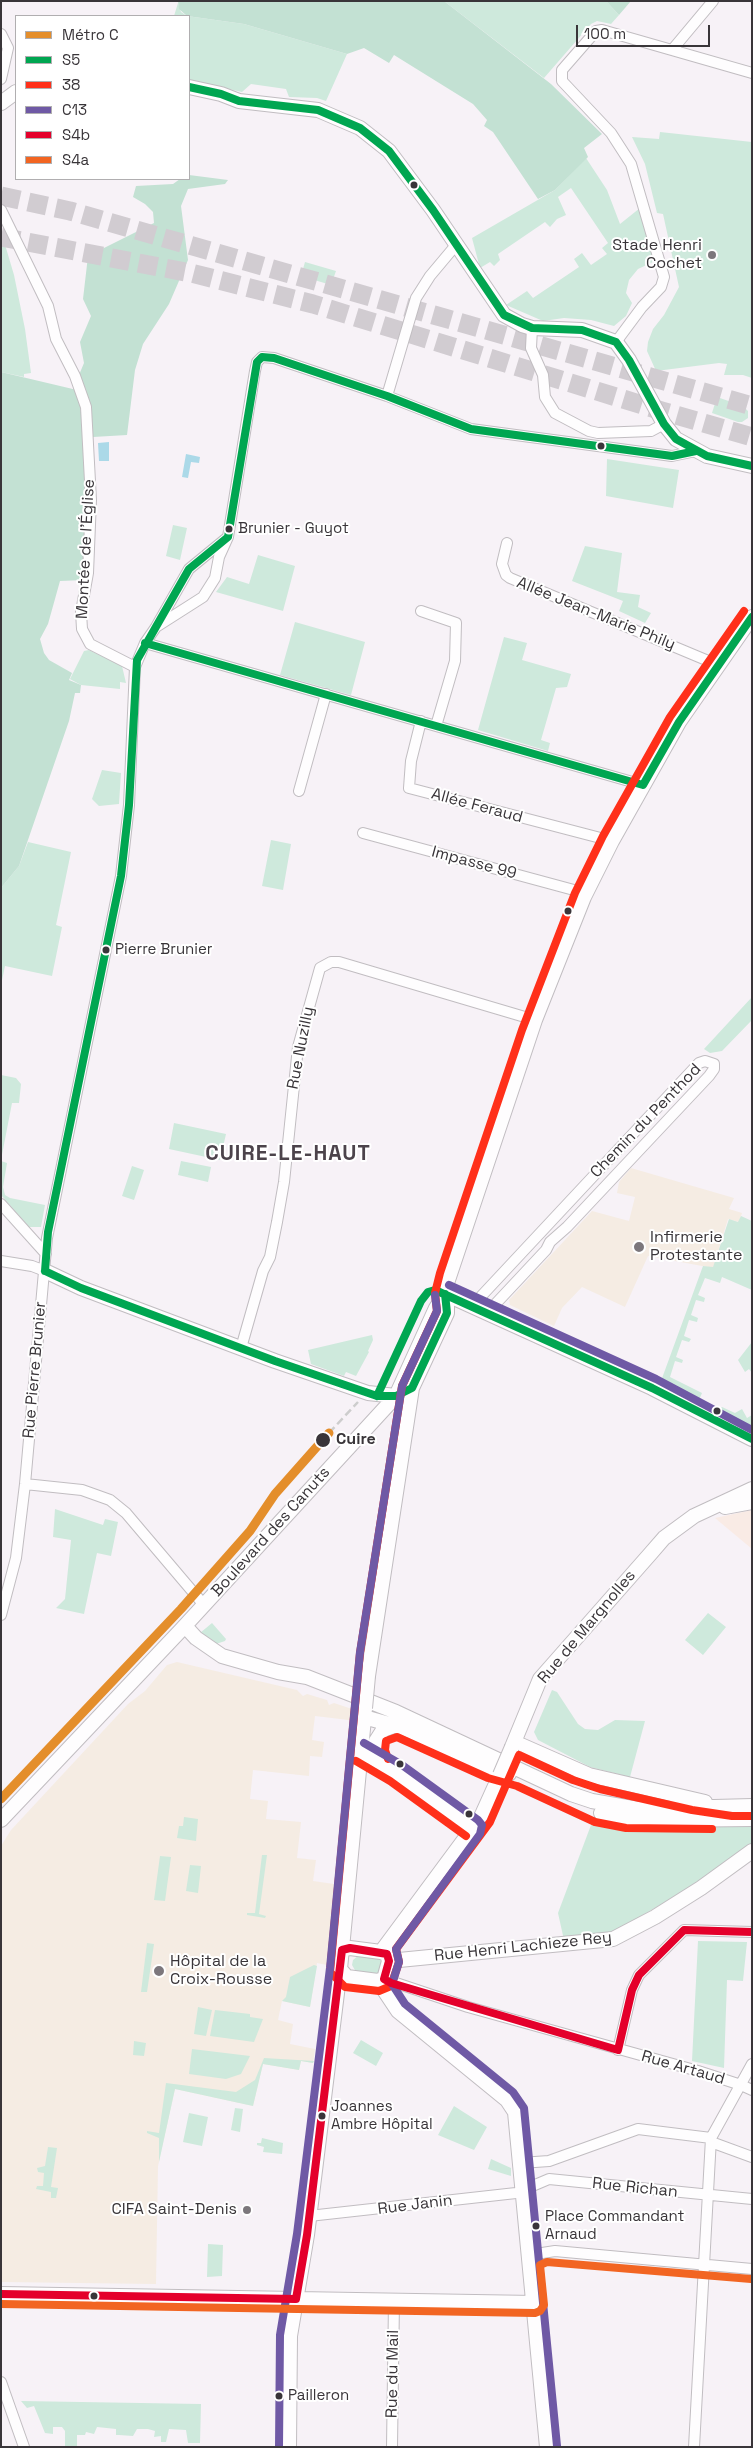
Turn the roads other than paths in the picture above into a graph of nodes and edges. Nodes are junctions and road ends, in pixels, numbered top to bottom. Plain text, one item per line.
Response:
1 (713, 1) edge
2 (1, 34) edge
3 (672, 50) junction
4 (752, 73) edge
5 (1, 79) edge
6 (190, 87) edge
7 (15, 93) edge
8 (1, 103) edge
9 (1, 210) edge
10 (456, 245) junction
11 (532, 328) junction
12 (616, 342) junction
13 (387, 396) junction
14 (664, 424) junction
15 (696, 451) junction
16 (752, 466) edge
17 (228, 534) junction
18 (507, 543) dead end
19 (422, 611) dead end
20 (752, 617) edge
21 (156, 627) junction
22 (144, 643) junction
23 (718, 665) junction
24 (135, 667) junction
25 (326, 694) junction
26 (422, 721) junction
27 (436, 726) junction
28 (643, 785) junction
29 (299, 792) dead end
30 (363, 833) dead end
31 (612, 841) junction
32 (585, 893) junction
33 (535, 1020) junction
34 (1, 1204) edge
35 (46, 1254) junction
36 (1, 1261) edge
37 (45, 1271) junction
38 (445, 1294) junction
39 (472, 1306) junction
40 (487, 1313) junction
41 (241, 1348) junction
42 (412, 1388) junction
43 (396, 1396) junction
44 (409, 1405) junction
45 (749, 1439) edge
46 (25, 1484) junction
47 (752, 1489) edge
48 (752, 1502) edge
49 (714, 1507) junction
50 (204, 1605) junction
51 (1, 1615) edge
52 (185, 1626) junction
53 (278, 1672) junction
54 (364, 1712) junction
55 (394, 1726) junction
56 (513, 1744) junction
57 (360, 1752) junction
58 (378, 1762) junction
59 (520, 1777) junction
60 (733, 1806) junction
61 (752, 1806) edge
62 (752, 1819) edge
63 (1, 1820) edge
64 (472, 1828) junction
65 (752, 1851) edge
66 (752, 1932) edge
67 (342, 1950) junction
68 (385, 1956) junction
69 (340, 1969) junction
70 (381, 1980) junction
71 (618, 2050) junction
72 (752, 2064) edge
73 (741, 2085) junction
74 (752, 2090) edge
75 (711, 2140) junction
76 (752, 2157) edge
77 (549, 2161) junction
78 (521, 2163) junction
79 (549, 2179) junction
80 (522, 2192) junction
81 (708, 2195) junction
82 (752, 2199) edge
83 (309, 2216) junction
84 (529, 2261) junction
85 (703, 2264) junction
86 (752, 2269) edge
87 (1, 2294) edge
88 (296, 2299) junction
89 (394, 2301) junction
90 (534, 2302) junction
91 (1, 2382) edge
92 (24, 2447) edge
93 (289, 2447) edge
94 (392, 2447) edge
95 (547, 2447) edge
96 (694, 2447) edge

1 - 3 street
2 - 5 street
3 - 4 street
3 - 12 street
6 - 10 street
7 - 8 street
9 - 24 street, Montée de l'Église
10 - 11 street
10 - 13 street
11 - 12 street
11 - 14 street
12 - 14 street
13 - 15 street, Rue Pierre Brunier
13 - 17 street, Rue Pierre Brunier
14 - 15 street
15 - 16 street
17 - 21 street, Rue Pierre Brunier
17 - 21 street, Rue Pierre Brunier
18 - 23 street, Allée Jean-Marie Phily
19 - 27 street
20 - 23 street
21 - 22 street, Rue Pierre Brunier
22 - 24 street, Rue Pierre Brunier
22 - 25 street
23 - 28 street
24 - 35 street, Rue Pierre Brunier
25 - 26 street
25 - 29 street
26 - 27 street
26 - 31 street, Allée Feraud
27 - 28 street
28 - 31 street
30 - 32 street, Impasse 99
31 - 32 street
32 - 33 street
33 - 38 street
33 - 41 street, Rue Nuzilly
34 - 35 street
35 - 37 street, Rue Pierre Brunier
36 - 37 street
37 - 41 street
37 - 46 street, Rue Pierre Brunier
38 - 39 street
38 - 42 street
38 - 43 street
39 - 40 street
39 - 40 street, Chemin du Penthod
40 - 45 street
41 - 43 street
42 - 43 street
42 - 44 street
43 - 44 street
43 - 50 street, Boulevard des Canuts
44 - 54 street, bridge
46 - 50 street
46 - 51 street, Rue Pierre Brunier
47 - 49 street, Rue de Margnolles
48 - 49 street, Rue de Margnolles
49 - 56 street, Rue de Margnolles
50 - 52 street, Boulevard des Canuts
52 - 53 street
52 - 63 street, Boulevard des Canuts
53 - 59 street
53 - 60 street
54 - 55 street
54 - 57 street
55 - 58 street
55 - 59 street
56 - 60 street
56 - 64 street, Rue de Margnolles, bridge
57 - 58 street
57 - 67 street
58 - 64 street
59 - 62 street
60 - 61 street
64 - 68 street, Rue de Margnolles
65 - 68 street, Rue Henri Lachieze Rey
66 - 71 street
67 - 68 street, Rue Henri Lachieze Rey
67 - 69 street
68 - 70 street
69 - 70 street
69 - 83 street
70 - 71 street, Rue Artaud
70 - 78 street
71 - 73 street, Rue Artaud
72 - 73 street
73 - 74 street, Rue Artaud
73 - 75 street
75 - 76 street
75 - 77 street
75 - 81 street
77 - 78 street
77 - 79 street
78 - 80 street
79 - 80 street
79 - 81 street, Rue Richan
80 - 83 street, Rue Janin
80 - 84 street
81 - 82 street, Rue Richan
81 - 85 street
83 - 88 street
84 - 85 street
84 - 90 street
85 - 86 street
85 - 96 street
87 - 88 street
88 - 89 street
88 - 93 street
89 - 90 street
89 - 94 street, Rue du Mail
90 - 95 street
91 - 92 street

